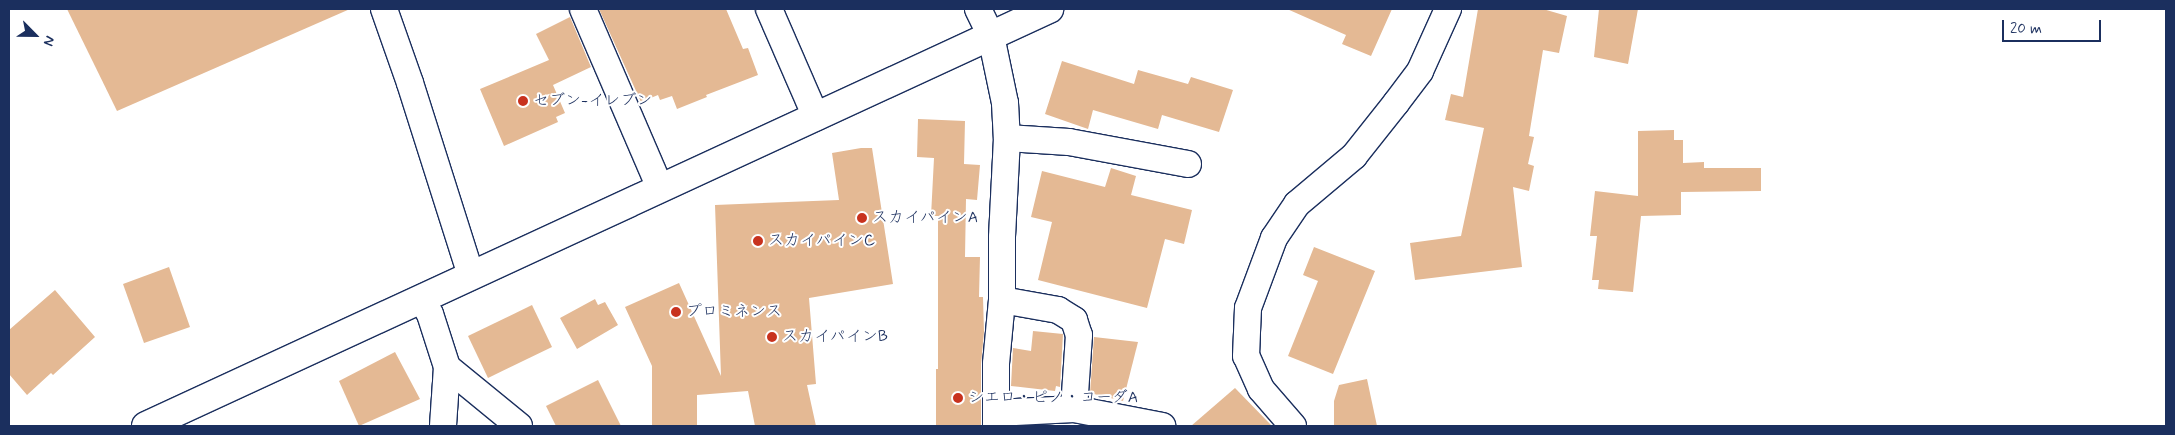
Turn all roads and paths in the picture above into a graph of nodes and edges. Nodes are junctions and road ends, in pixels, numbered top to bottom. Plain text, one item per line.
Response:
1 (384, 9) edge
2 (583, 9) edge
3 (769, 9) edge
4 (978, 9) edge
5 (1049, 9) edge
6 (1448, 9) edge
7 (991, 36) junction
8 (816, 117) junction
9 (1007, 138) junction
10 (1188, 164) dead end
11 (660, 188) junction
12 (472, 276) junction
13 (421, 299) junction
14 (1002, 300) junction
15 (447, 367) junction
16 (1074, 409) junction
17 (996, 420) edge
18 (146, 426) edge
19 (443, 426) edge
20 (519, 426) edge
21 (1162, 426) edge
22 (1293, 426) edge

1 - 12 street
2 - 11 street
3 - 8 street
4 - 7 street
5 - 7 street
6 - 22 street
7 - 8 street
7 - 9 street
8 - 11 street
9 - 10 street
9 - 14 street
11 - 12 street
12 - 13 street
13 - 15 street
13 - 18 street
14 - 16 street
14 - 17 street
15 - 19 street
15 - 20 street
16 - 17 street
16 - 21 street

